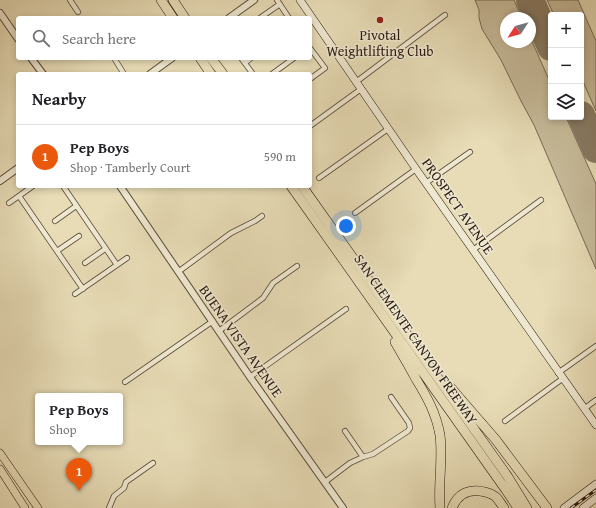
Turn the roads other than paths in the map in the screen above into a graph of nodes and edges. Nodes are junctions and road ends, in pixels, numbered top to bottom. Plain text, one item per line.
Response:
1 (70, 0) edge
2 (161, 0) edge
3 (173, 0) edge
4 (254, 0) edge
5 (301, 0) edge
6 (278, 2) edge
7 (78, 12) dead end
8 (0, 14) edge
9 (445, 15) dead end
10 (172, 16) edge
11 (184, 16) edge
12 (232, 16) edge
13 (262, 16) edge
14 (288, 16) edge
15 (312, 16) edge
16 (312, 16) edge
17 (16, 36) edge
18 (312, 51) edge
19 (33, 60) edge
20 (115, 60) edge
21 (169, 60) edge
22 (202, 60) edge
23 (213, 60) edge
24 (243, 60) edge
25 (249, 60) edge
26 (291, 60) edge
27 (245, 63) junction
28 (42, 72) edge
29 (123, 72) edge
30 (153, 72) edge
31 (210, 72) edge
32 (222, 72) edge
33 (251, 72) edge
34 (275, 72) edge
35 (312, 77) edge
36 (356, 82) junction
37 (361, 89) junction
38 (312, 125) edge
39 (388, 129) junction
40 (470, 152) dead end
41 (16, 169) edge
42 (416, 169) junction
43 (320, 178) dead end
44 (0, 181) edge
45 (426, 184) junction
46 (30, 188) edge
47 (64, 188) edge
48 (121, 188) edge
49 (292, 188) edge
50 (303, 188) edge
51 (19, 196) junction
52 (541, 200) dead end
53 (10, 203) dead end
54 (76, 206) junction
55 (355, 213) dead end
56 (262, 216) dead end
57 (55, 221) dead end
58 (79, 236) dead end
59 (105, 249) junction
60 (473, 250) junction
61 (57, 251) junction
62 (127, 258) dead end
63 (85, 263) dead end
64 (117, 265) junction
65 (297, 266) dead end
66 (178, 272) junction
67 (352, 272) junction
68 (83, 289) junction
69 (75, 294) dead end
70 (346, 309) dead end
71 (213, 321) junction
72 (219, 330) junction
73 (596, 346) edge
74 (418, 350) junction
75 (560, 376) junction
76 (250, 377) junction
77 (125, 382) dead end
78 (391, 397) dead end
79 (596, 400) edge
80 (584, 409) junction
81 (505, 421) dead end
82 (596, 426) edge
83 (345, 431) dead end
84 (0, 452) edge
85 (363, 457) junction
86 (153, 463) dead end
87 (0, 469) edge
88 (325, 482) junction
89 (596, 484) edge
90 (596, 498) edge
91 (25, 508) edge
92 (38, 508) edge
93 (109, 508) edge
94 (343, 508) edge
95 (440, 508) edge
96 (452, 508) edge
97 (504, 508) edge
98 (518, 508) edge
99 (527, 508) edge
100 (547, 508) edge
101 (564, 508) edge
102 (583, 508) edge

1 - 7 street
2 - 10 highway
3 - 11 highway
4 - 12 street
5 - 16 main road, PROSPECT AVENUE
6 - 13 street
6 - 14 street
8 - 17 street
9 - 36 street
15 - 36 main road, PROSPECT AVENUE
18 - 35 street
19 - 28 street
20 - 29 street
21 - 30 street
22 - 31 highway
23 - 32 highway
24 - 27 street
25 - 27 street
26 - 34 street
27 - 33 street
36 - 37 main road, PROSPECT AVENUE
37 - 38 street
37 - 39 main road, PROSPECT AVENUE
39 - 42 main road, PROSPECT AVENUE
39 - 43 street
40 - 45 street
41 - 44 street
42 - 45 main road, PROSPECT AVENUE
42 - 55 street
45 - 60 main road, PROSPECT AVENUE
46 - 51 street
47 - 54 street
48 - 66 street, BUENA VISTA AVENUE
49 - 67 highway, SAN CLEMENTE CANYON FREEWAY
50 - 74 highway, SAN CLEMENTE CANYON FREEWAY
51 - 53 street
51 - 61 street
52 - 60 street
54 - 57 street
54 - 59 street
56 - 66 street
58 - 61 street
59 - 63 street
59 - 64 street
60 - 75 main road, PROSPECT AVENUE
61 - 68 street
62 - 64 street
64 - 68 street
65 - 72 street
66 - 71 street, BUENA VISTA AVENUE
67 - 95 highway
67 - 98 highway, SAN CLEMENTE CANYON FREEWAY
68 - 69 street
70 - 76 street
71 - 72 street, BUENA VISTA AVENUE
71 - 77 street
72 - 76 street, BUENA VISTA AVENUE
73 - 75 street
74 - 99 highway, SAN CLEMENTE CANYON FREEWAY
74 - 100 highway
75 - 80 main road, PROSPECT AVENUE
75 - 81 street
76 - 88 street, BUENA VISTA AVENUE
78 - 85 street
79 - 80 street
80 - 82 main road, PROSPECT AVENUE
83 - 85 street
84 - 92 main road
85 - 88 street
86 - 93 street
87 - 91 main road
88 - 94 street, BUENA VISTA AVENUE
89 - 101 main road
90 - 102 main road
96 - 97 highway

